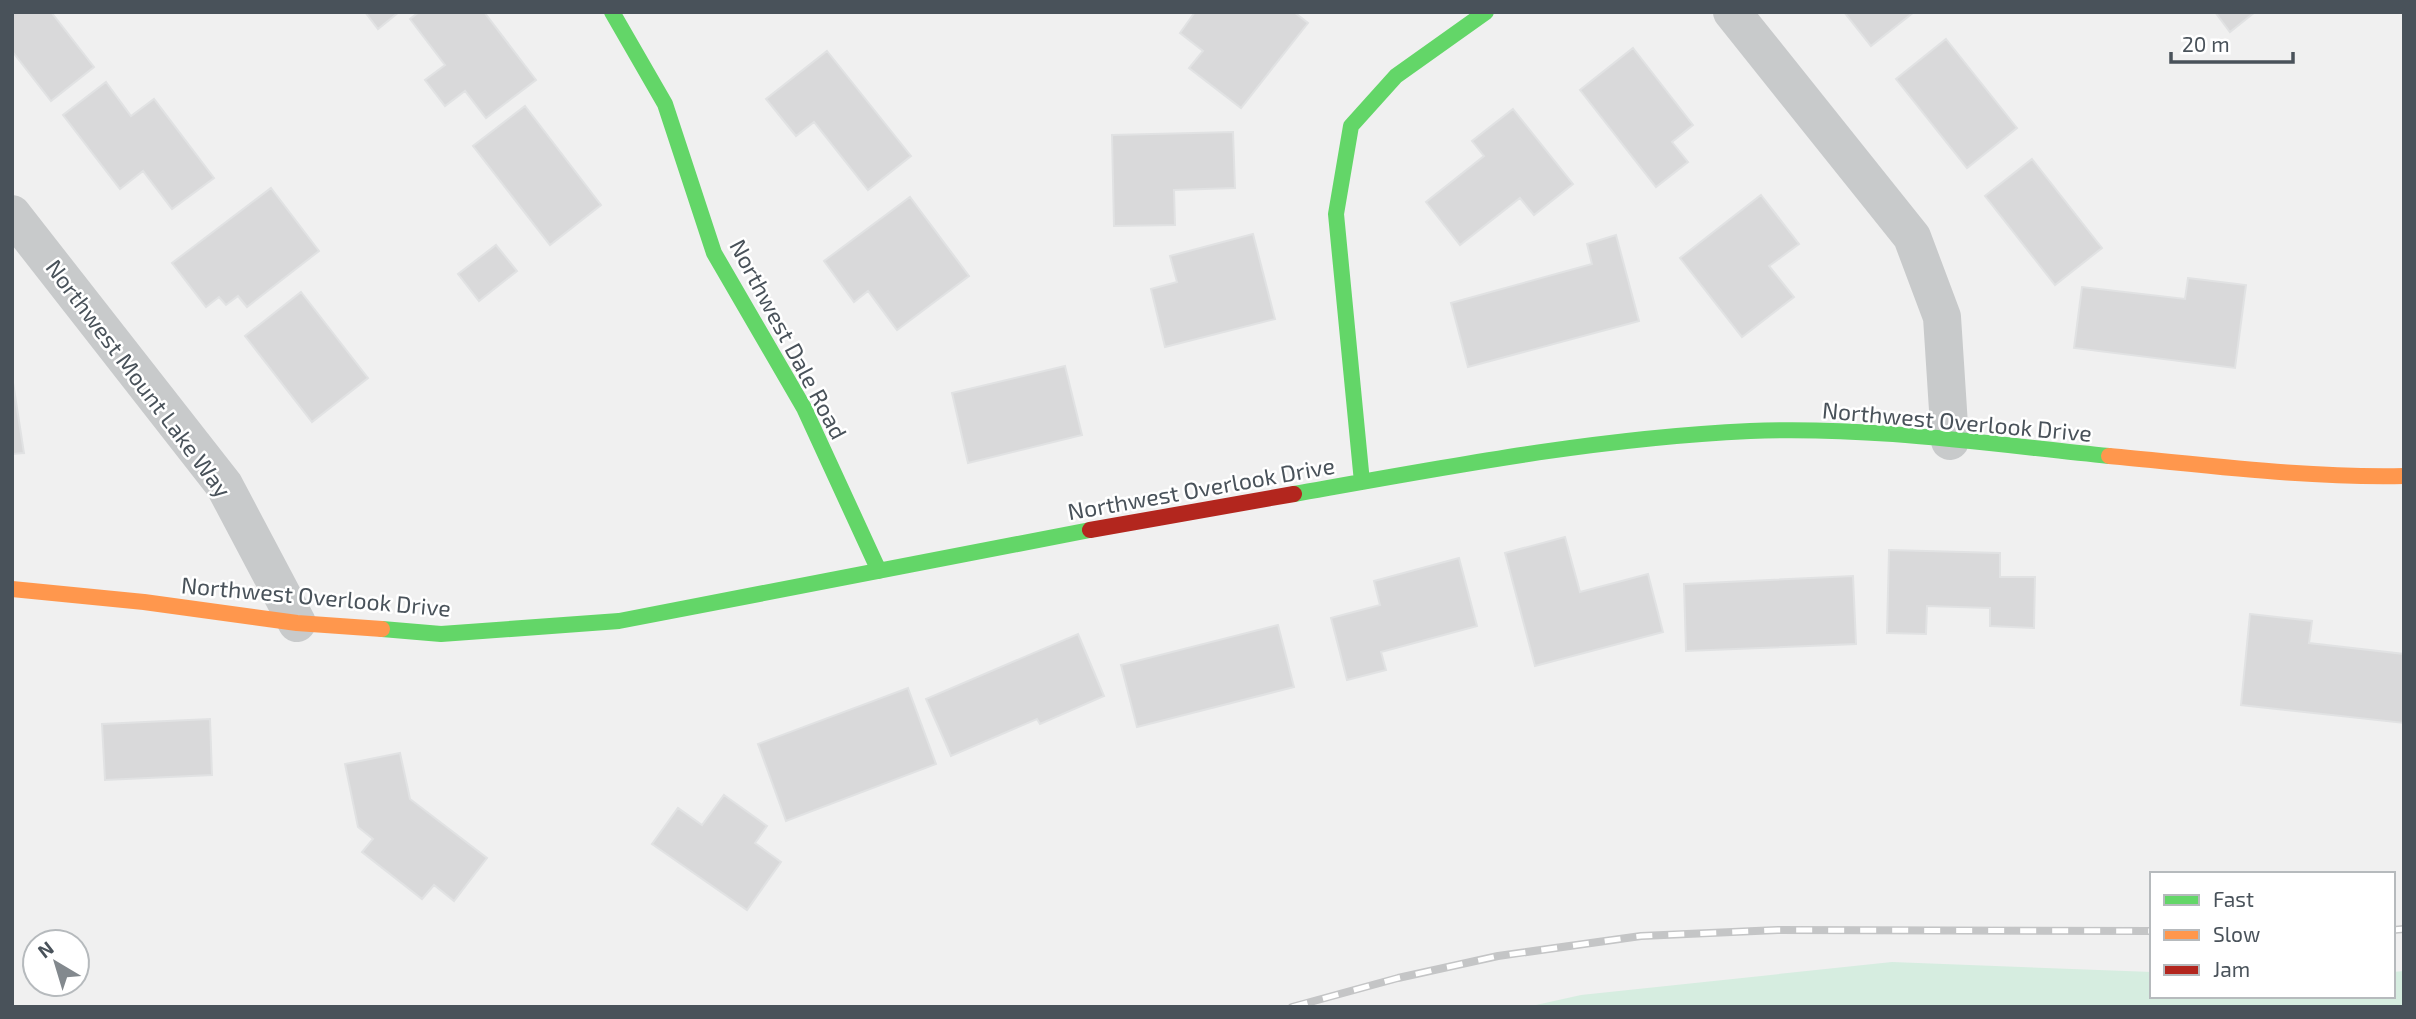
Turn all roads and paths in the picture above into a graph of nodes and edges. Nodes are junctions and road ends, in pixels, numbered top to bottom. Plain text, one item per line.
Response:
1 (612, 12) edge
2 (1486, 12) edge
3 (1731, 12) edge
4 (12, 214) edge
5 (1950, 441) junction
6 (2404, 476) edge
7 (1362, 482) junction
8 (879, 571) junction
9 (12, 589) edge
10 (297, 622) junction

1 - 8 street, Northwest Dale Road
2 - 7 street
3 - 5 street
4 - 10 street, Northwest Mount Lake Way
5 - 6 street, Northwest Overlook Drive
5 - 7 street, Northwest Overlook Drive
7 - 8 street, Northwest Overlook Drive
8 - 10 street, Northwest Overlook Drive
9 - 10 street, Northwest Overlook Drive

